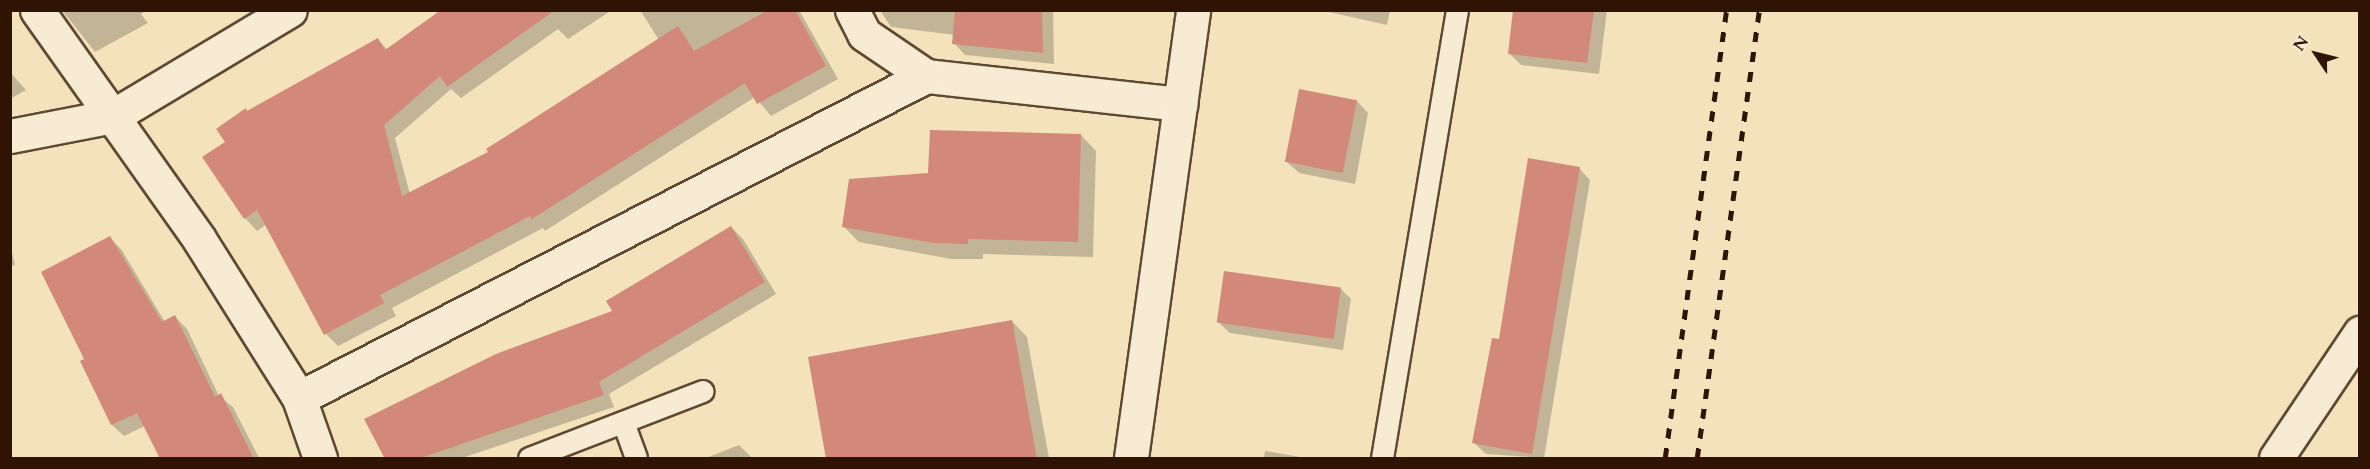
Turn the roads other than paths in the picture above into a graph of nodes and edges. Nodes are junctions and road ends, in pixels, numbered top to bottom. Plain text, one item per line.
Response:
1 (37, 10) edge
2 (290, 10) edge
3 (852, 10) edge
4 (1193, 10) edge
5 (1457, 10) edge
6 (926, 76) junction
7 (1180, 104) junction
8 (113, 116) junction
9 (10, 136) edge
10 (2360, 333) edge
11 (703, 391) dead end
12 (299, 398) junction
13 (623, 422) junction
14 (320, 459) edge
15 (529, 459) edge
16 (636, 459) edge
17 (1131, 459) edge
18 (1382, 459) edge
19 (2276, 459) edge

1 - 8 street
2 - 8 street
3 - 6 street
4 - 7 street
5 - 18 lane
6 - 7 street
6 - 12 street
7 - 17 street
8 - 9 street
8 - 12 street
10 - 19 street
11 - 13 lane
12 - 14 street
13 - 15 lane
13 - 16 lane

